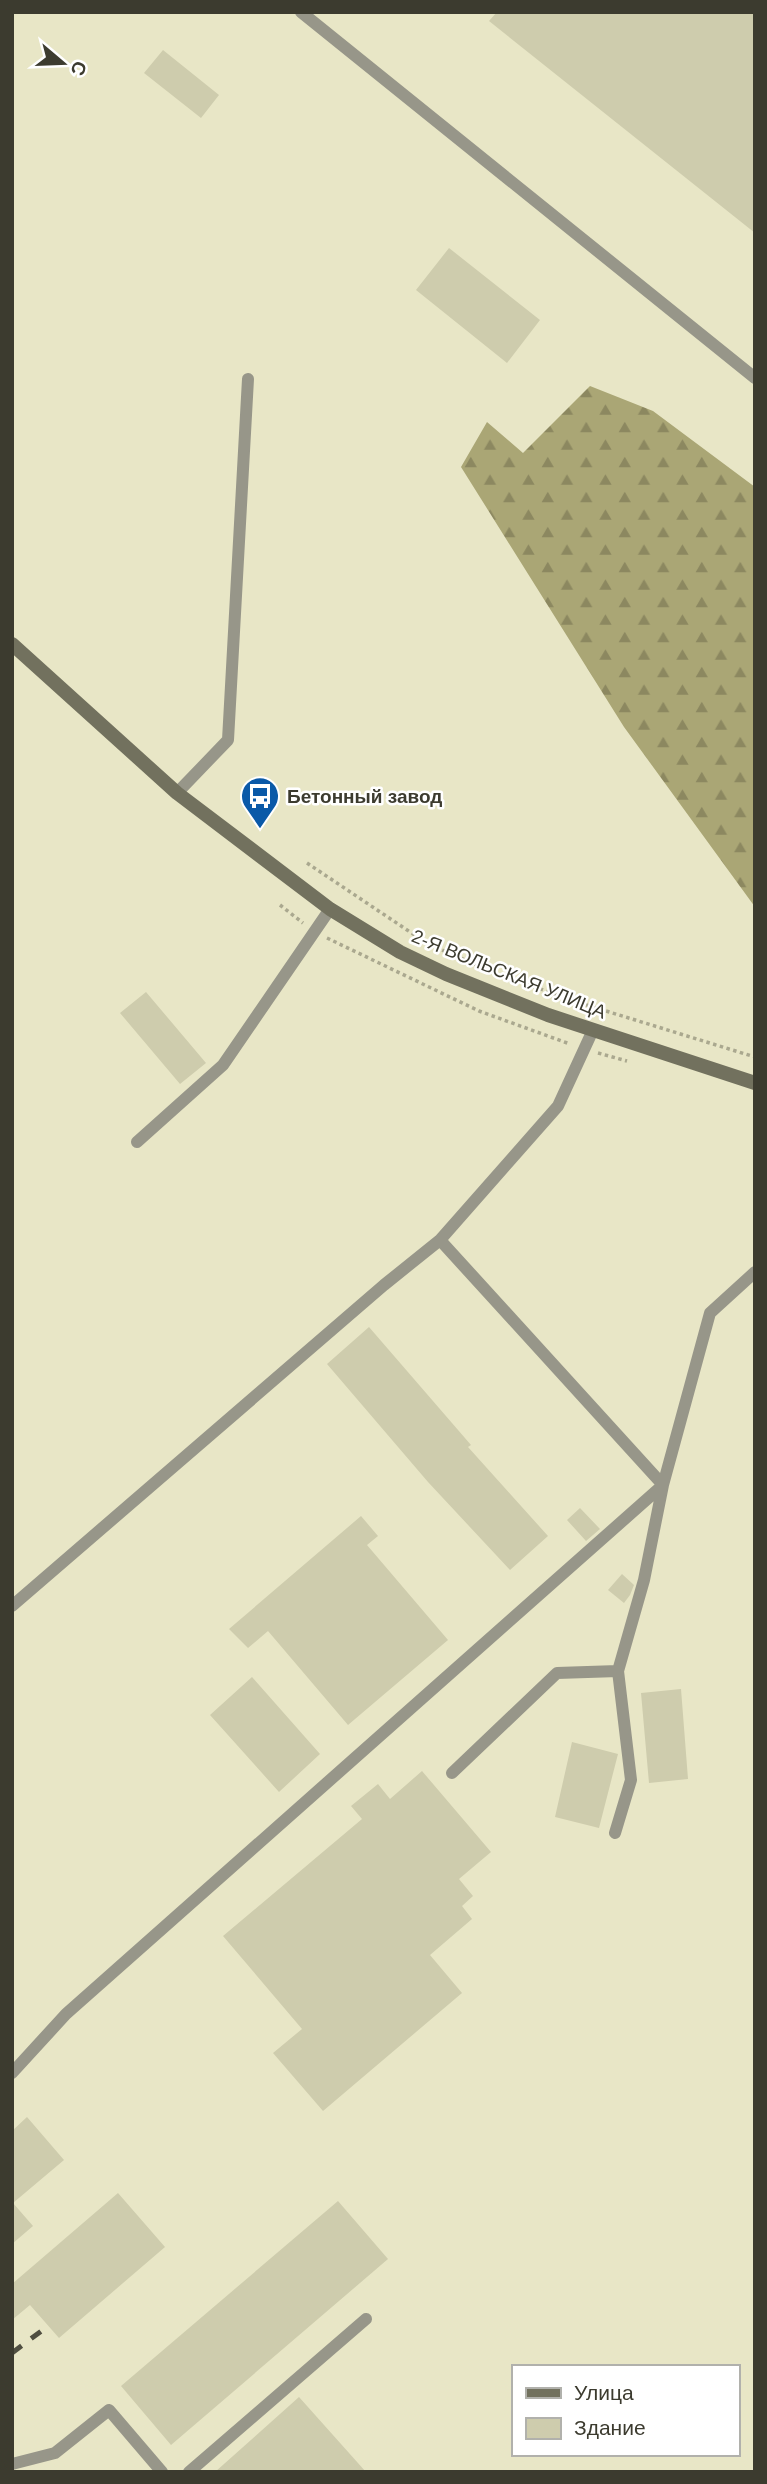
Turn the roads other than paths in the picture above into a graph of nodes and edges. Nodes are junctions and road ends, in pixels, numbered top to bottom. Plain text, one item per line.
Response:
1 (301, 12) edge
2 (755, 378) edge
3 (247, 379) dead end
4 (12, 644) edge
5 (177, 793) junction
6 (330, 909) junction
7 (593, 1030) junction
8 (755, 1083) edge
9 (137, 1142) dead end
10 (440, 1240) junction
11 (755, 1272) edge
12 (663, 1485) junction
13 (12, 1606) edge
14 (618, 1671) junction
15 (452, 1773) dead end
16 (615, 1833) dead end
17 (12, 2073) edge
18 (366, 2319) dead end
19 (12, 2464) edge
20 (162, 2472) edge
21 (189, 2472) edge

1 - 2 lane
3 - 5 lane
4 - 5 main road, 2-Я ВОЛЬСКАЯ УЛИЦА
5 - 6 main road, 2-Я ВОЛЬСКАЯ УЛИЦА
6 - 7 main road, 2-Я ВОЛЬСКАЯ УЛИЦА
6 - 9 lane
7 - 8 main road, 2-Я ВОЛЬСКАЯ УЛИЦА
7 - 10 lane
10 - 12 lane
10 - 13 lane
11 - 12 lane
12 - 14 lane
12 - 17 lane
14 - 15 lane
14 - 16 lane
18 - 21 lane
19 - 20 lane

